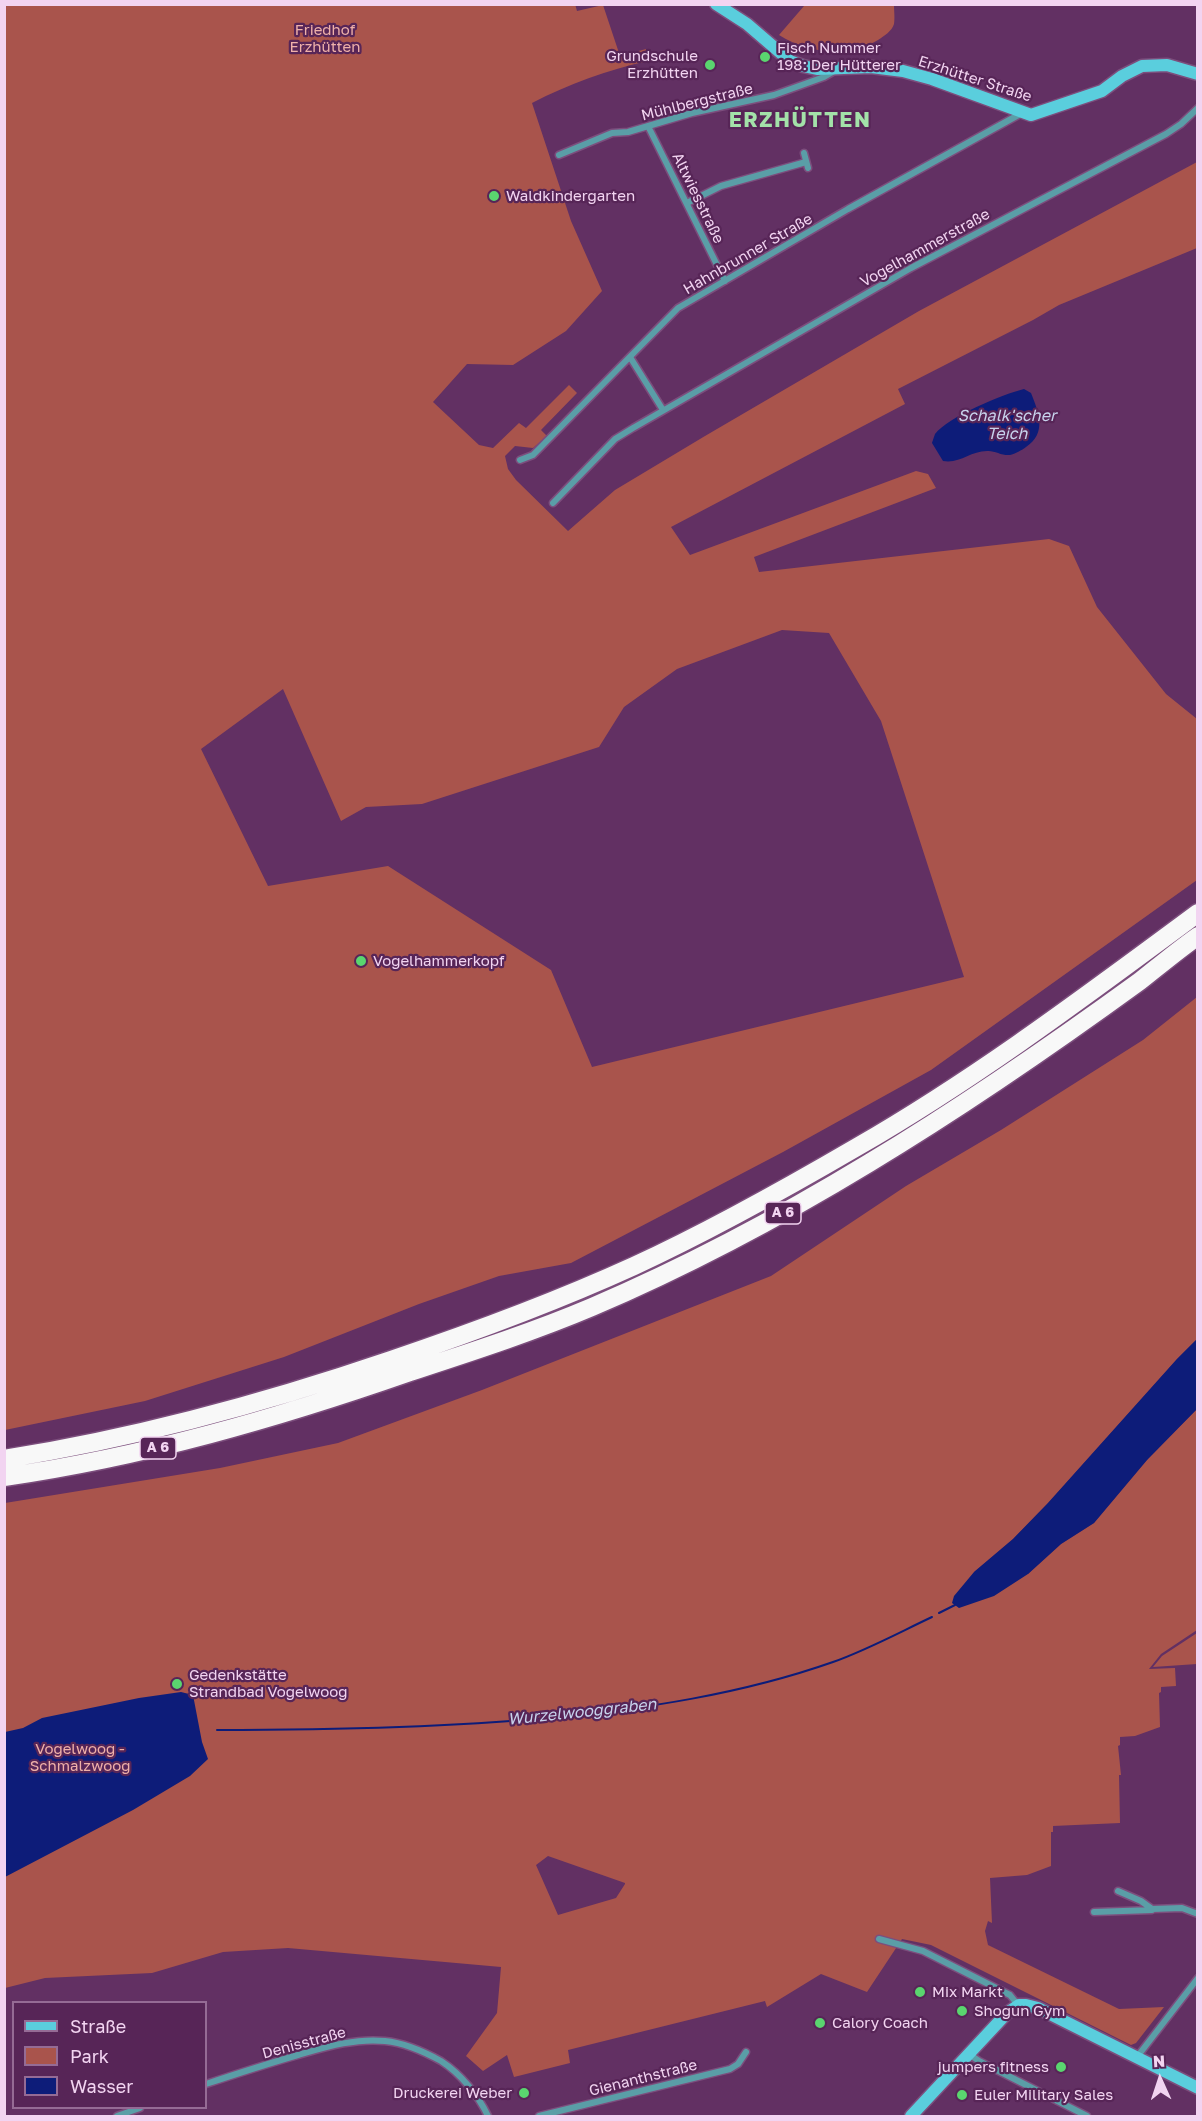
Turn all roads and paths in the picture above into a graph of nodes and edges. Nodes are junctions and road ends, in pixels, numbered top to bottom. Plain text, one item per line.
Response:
1 (716, 4) edge
2 (840, 68) junction
3 (1197, 74) edge
4 (1197, 108) edge
5 (1022, 113) junction
6 (648, 126) junction
7 (804, 153) dead end
8 (559, 155) dead end
9 (687, 203) junction
10 (725, 281) junction
11 (630, 357) junction
12 (663, 410) junction
13 (520, 460) dead end
14 (553, 502) dead end
15 (1197, 913) edge
16 (1197, 936) edge
17 (4, 1459) edge
18 (4, 1477) edge
19 (1118, 1891) dead end
20 (1152, 1910) junction
21 (1094, 1912) dead end
22 (1197, 1914) edge
23 (879, 1939) dead end
24 (1197, 1978) edge
25 (1019, 2005) junction
26 (746, 2052) dead end
27 (969, 2054) junction
28 (1137, 2057) junction
29 (207, 2084) edge
30 (1197, 2088) edge
31 (137, 2109) edge
32 (118, 2116) edge
33 (488, 2116) edge
34 (539, 2116) edge
35 (910, 2116) edge
36 (1087, 2116) edge

1 - 2 street, Erzhütter Straße
2 - 5 street, Erzhütter Straße
2 - 6 street, Mühlbergstraße
3 - 5 street, Erzhütter Straße
4 - 12 street, Vogelhammerstraße
5 - 10 street, Hahnbrunner Straße
6 - 8 street, Mühlbergstraße
6 - 9 street, Altwiesstraße
7 - 9 street
9 - 10 street, Altwiesstraße
10 - 11 street, Hahnbrunner Straße
11 - 12 street
11 - 13 street, Hahnbrunner Straße
12 - 14 street, Vogelhammerstraße
15 - 17 highway, A 6
16 - 18 highway, A 6
19 - 20 street
20 - 21 street
20 - 22 street
23 - 25 street
24 - 28 street
25 - 27 street
25 - 28 street
26 - 34 street, Gienanthstraße
27 - 35 street
27 - 36 street
28 - 30 street
29 - 33 street, Denisstraße
31 - 32 street

